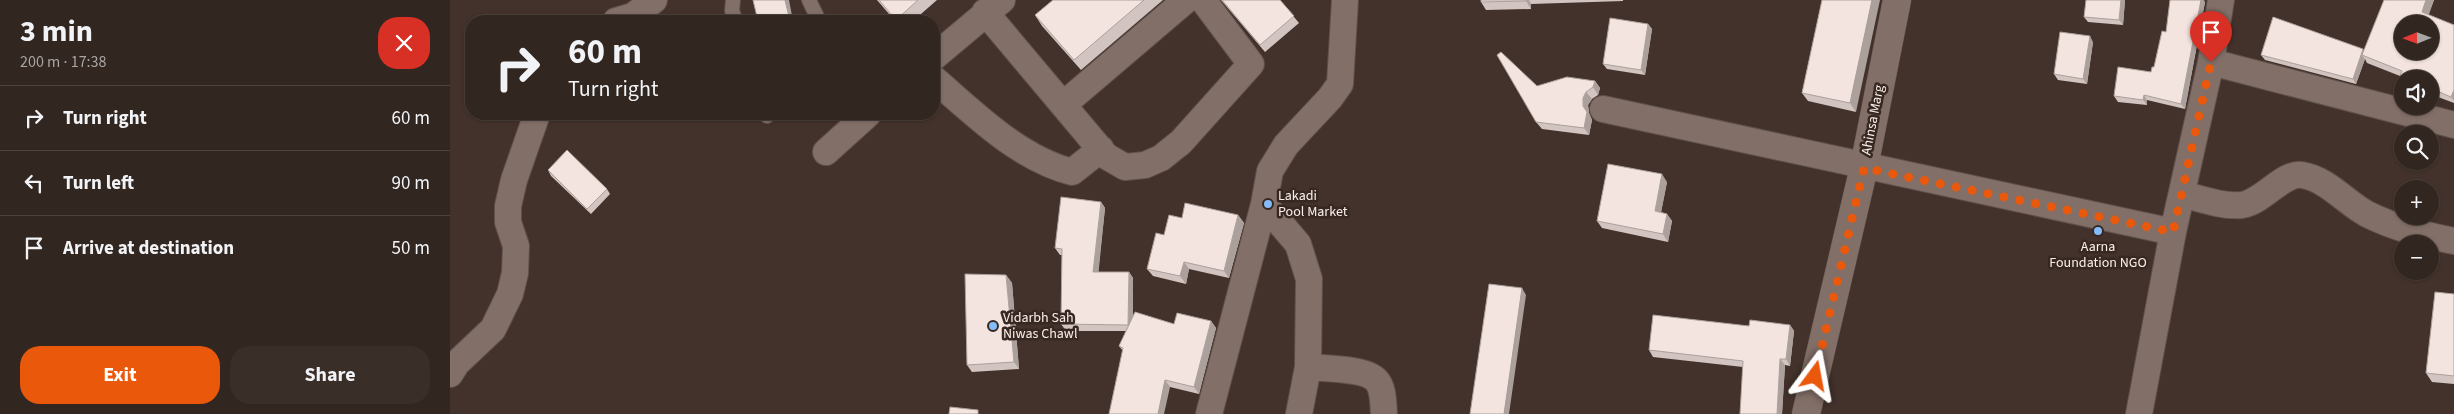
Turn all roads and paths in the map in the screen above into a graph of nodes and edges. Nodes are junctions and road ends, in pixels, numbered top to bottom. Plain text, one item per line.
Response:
1 (654, 0) edge
2 (733, 0) edge
3 (810, 0) edge
4 (1186, 0) edge
5 (1203, 0) edge
6 (1345, 0) edge
7 (1897, 0) edge
8 (2221, 0) edge
9 (994, 6) edge
10 (634, 15) edge
11 (734, 15) edge
12 (816, 15) edge
13 (940, 52) edge
14 (2211, 62) junction
15 (940, 84) edge
16 (1064, 104) junction
17 (1602, 109) dead end
18 (535, 120) edge
19 (860, 120) edge
20 (2454, 126) edge
21 (1101, 150) junction
22 (826, 152) dead end
23 (1864, 168) junction
24 (2182, 194) junction
25 (1264, 204) junction
26 (2173, 232) junction
27 (2454, 241) edge
28 (1308, 367) junction
29 (450, 374) edge
30 (1209, 414) edge
31 (1299, 414) edge
32 (1384, 414) edge
33 (1806, 414) edge
34 (2139, 414) edge

1 - 10 street
2 - 11 lane
3 - 12 lane
4 - 16 street
5 - 21 street
6 - 25 street
7 - 23 street, Ahinsa Marg
8 - 14 street
9 - 13 street
9 - 16 street
14 - 20 street
14 - 24 street
15 - 21 street
16 - 21 street
17 - 23 street
18 - 29 street
19 - 22 street
23 - 26 street
23 - 33 street, Ahinsa Marg
24 - 26 street
24 - 27 street
25 - 28 street
25 - 30 street
26 - 34 street
28 - 31 street
28 - 32 street

